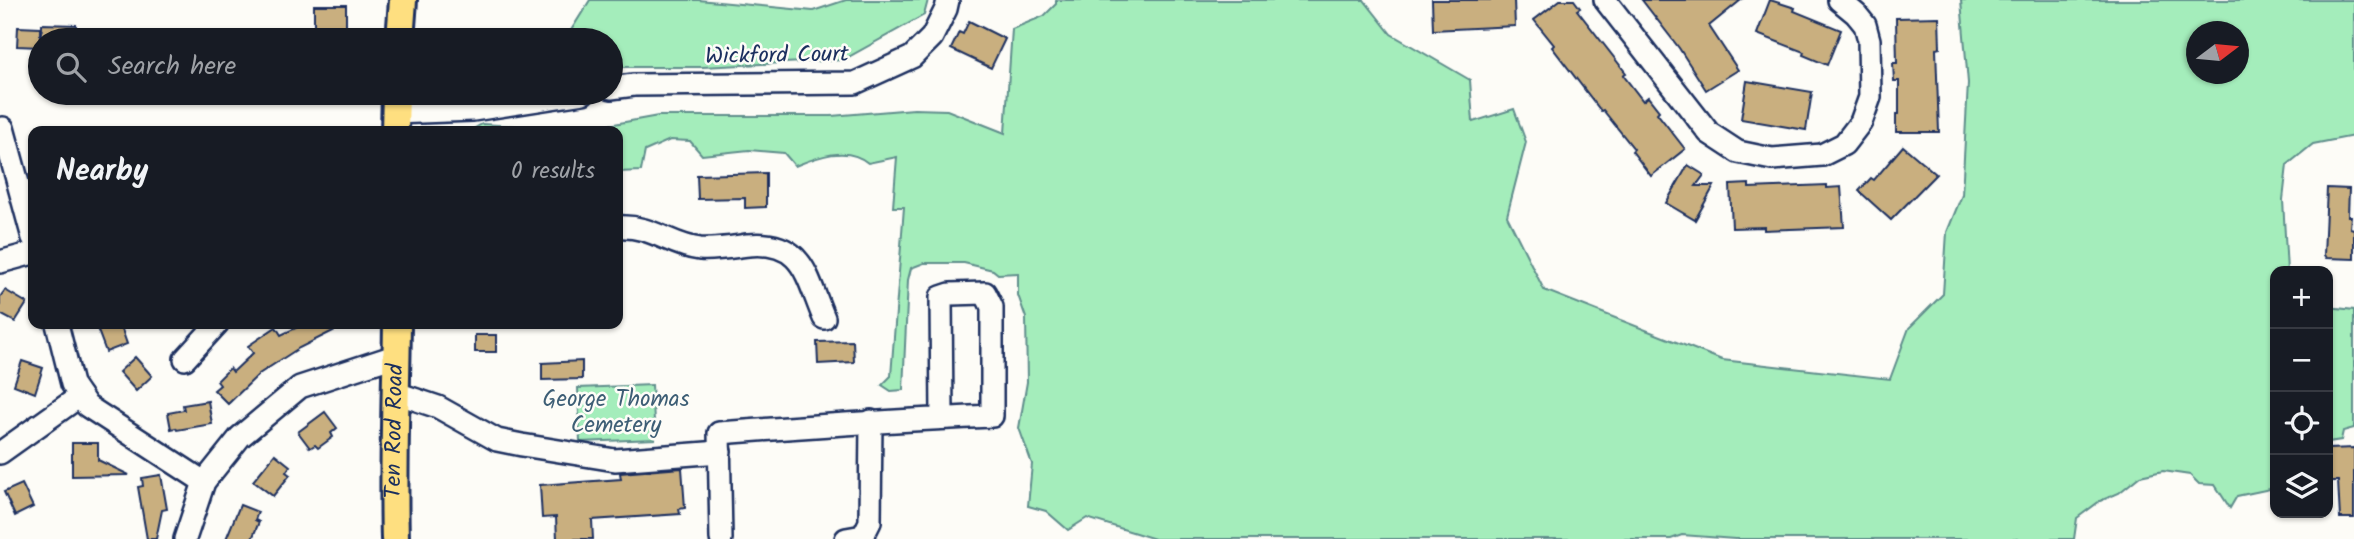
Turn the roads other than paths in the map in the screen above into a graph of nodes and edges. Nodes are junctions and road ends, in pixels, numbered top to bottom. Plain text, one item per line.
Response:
1 (403, 0) edge
2 (948, 0) edge
3 (1605, 0) edge
4 (1839, 0) edge
5 (401, 28) edge
6 (623, 87) edge
7 (505, 105) edge
8 (395, 112) edge
9 (3, 128) dead end
10 (28, 220) edge
11 (623, 228) edge
12 (28, 254) edge
13 (0, 262) edge
14 (824, 318) dead end
15 (58, 329) edge
16 (212, 329) edge
17 (394, 333) edge
18 (185, 359) dead end
19 (396, 393) junction
20 (80, 396) junction
21 (942, 418) junction
22 (871, 421) junction
23 (720, 452) junction
24 (0, 453) edge
25 (204, 482) junction
26 (185, 539) edge
27 (395, 539) edge
28 (721, 539) edge
29 (846, 539) edge

1 - 5 main road
2 - 6 street, Wickford Court
3 - 4 street
7 - 8 street
9 - 10 street
11 - 14 street
12 - 13 street
15 - 20 street
16 - 18 street
17 - 19 main road, Ten Rod Road
17 - 25 street
19 - 23 street
19 - 27 main road, Ten Rod Road
20 - 24 street
20 - 25 street
21 - 21 street
21 - 22 street
22 - 23 street
22 - 29 street
23 - 28 street
25 - 26 street

